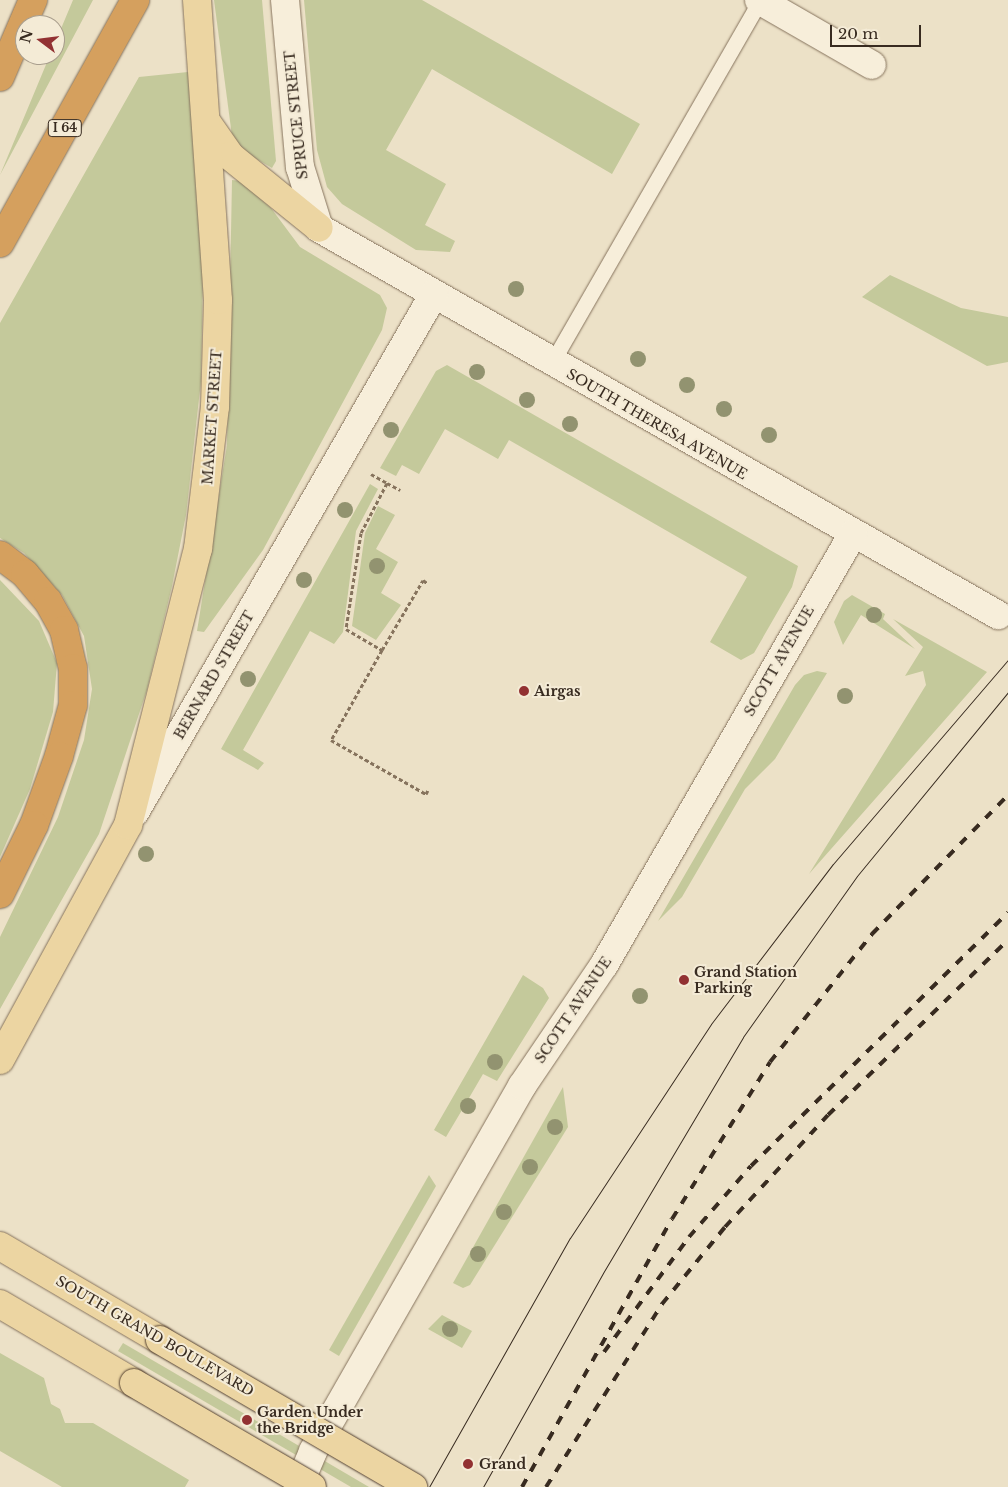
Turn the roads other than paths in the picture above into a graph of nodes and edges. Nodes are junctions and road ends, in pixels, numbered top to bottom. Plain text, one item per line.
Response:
1 (33, 0) edge
2 (197, 0) edge
3 (285, 0) edge
4 (760, 0) edge
5 (131, 6) edge
6 (872, 65) dead end
7 (0, 77) edge
8 (208, 124) junction
9 (319, 228) junction
10 (0, 243) edge
11 (434, 294) junction
12 (552, 364) junction
13 (852, 534) junction
14 (0, 555) edge
15 (998, 615) dead end
16 (128, 825) junction
17 (0, 894) edge
18 (0, 1060) edge
19 (0, 1246) edge
20 (0, 1304) edge
21 (298, 1487) edge
22 (312, 1487) edge
23 (413, 1487) edge

1 - 7 highway
2 - 8 main road, MARKET STREET
3 - 9 street, SPRUCE STREET
4 - 6 street
4 - 12 lane
5 - 10 highway, I 64
8 - 9 main road
8 - 16 main road, MARKET STREET
9 - 11 street, SOUTH THERESA AVENUE
11 - 12 street, SOUTH THERESA AVENUE
11 - 16 street, BERNARD STREET
12 - 13 street, SOUTH THERESA AVENUE
13 - 15 street, SOUTH THERESA AVENUE
13 - 21 street, SCOTT AVENUE
14 - 17 highway
16 - 18 main road, BERNARD STREET
19 - 23 main road, SOUTH GRAND BOULEVARD, bridge
20 - 22 main road, bridge

